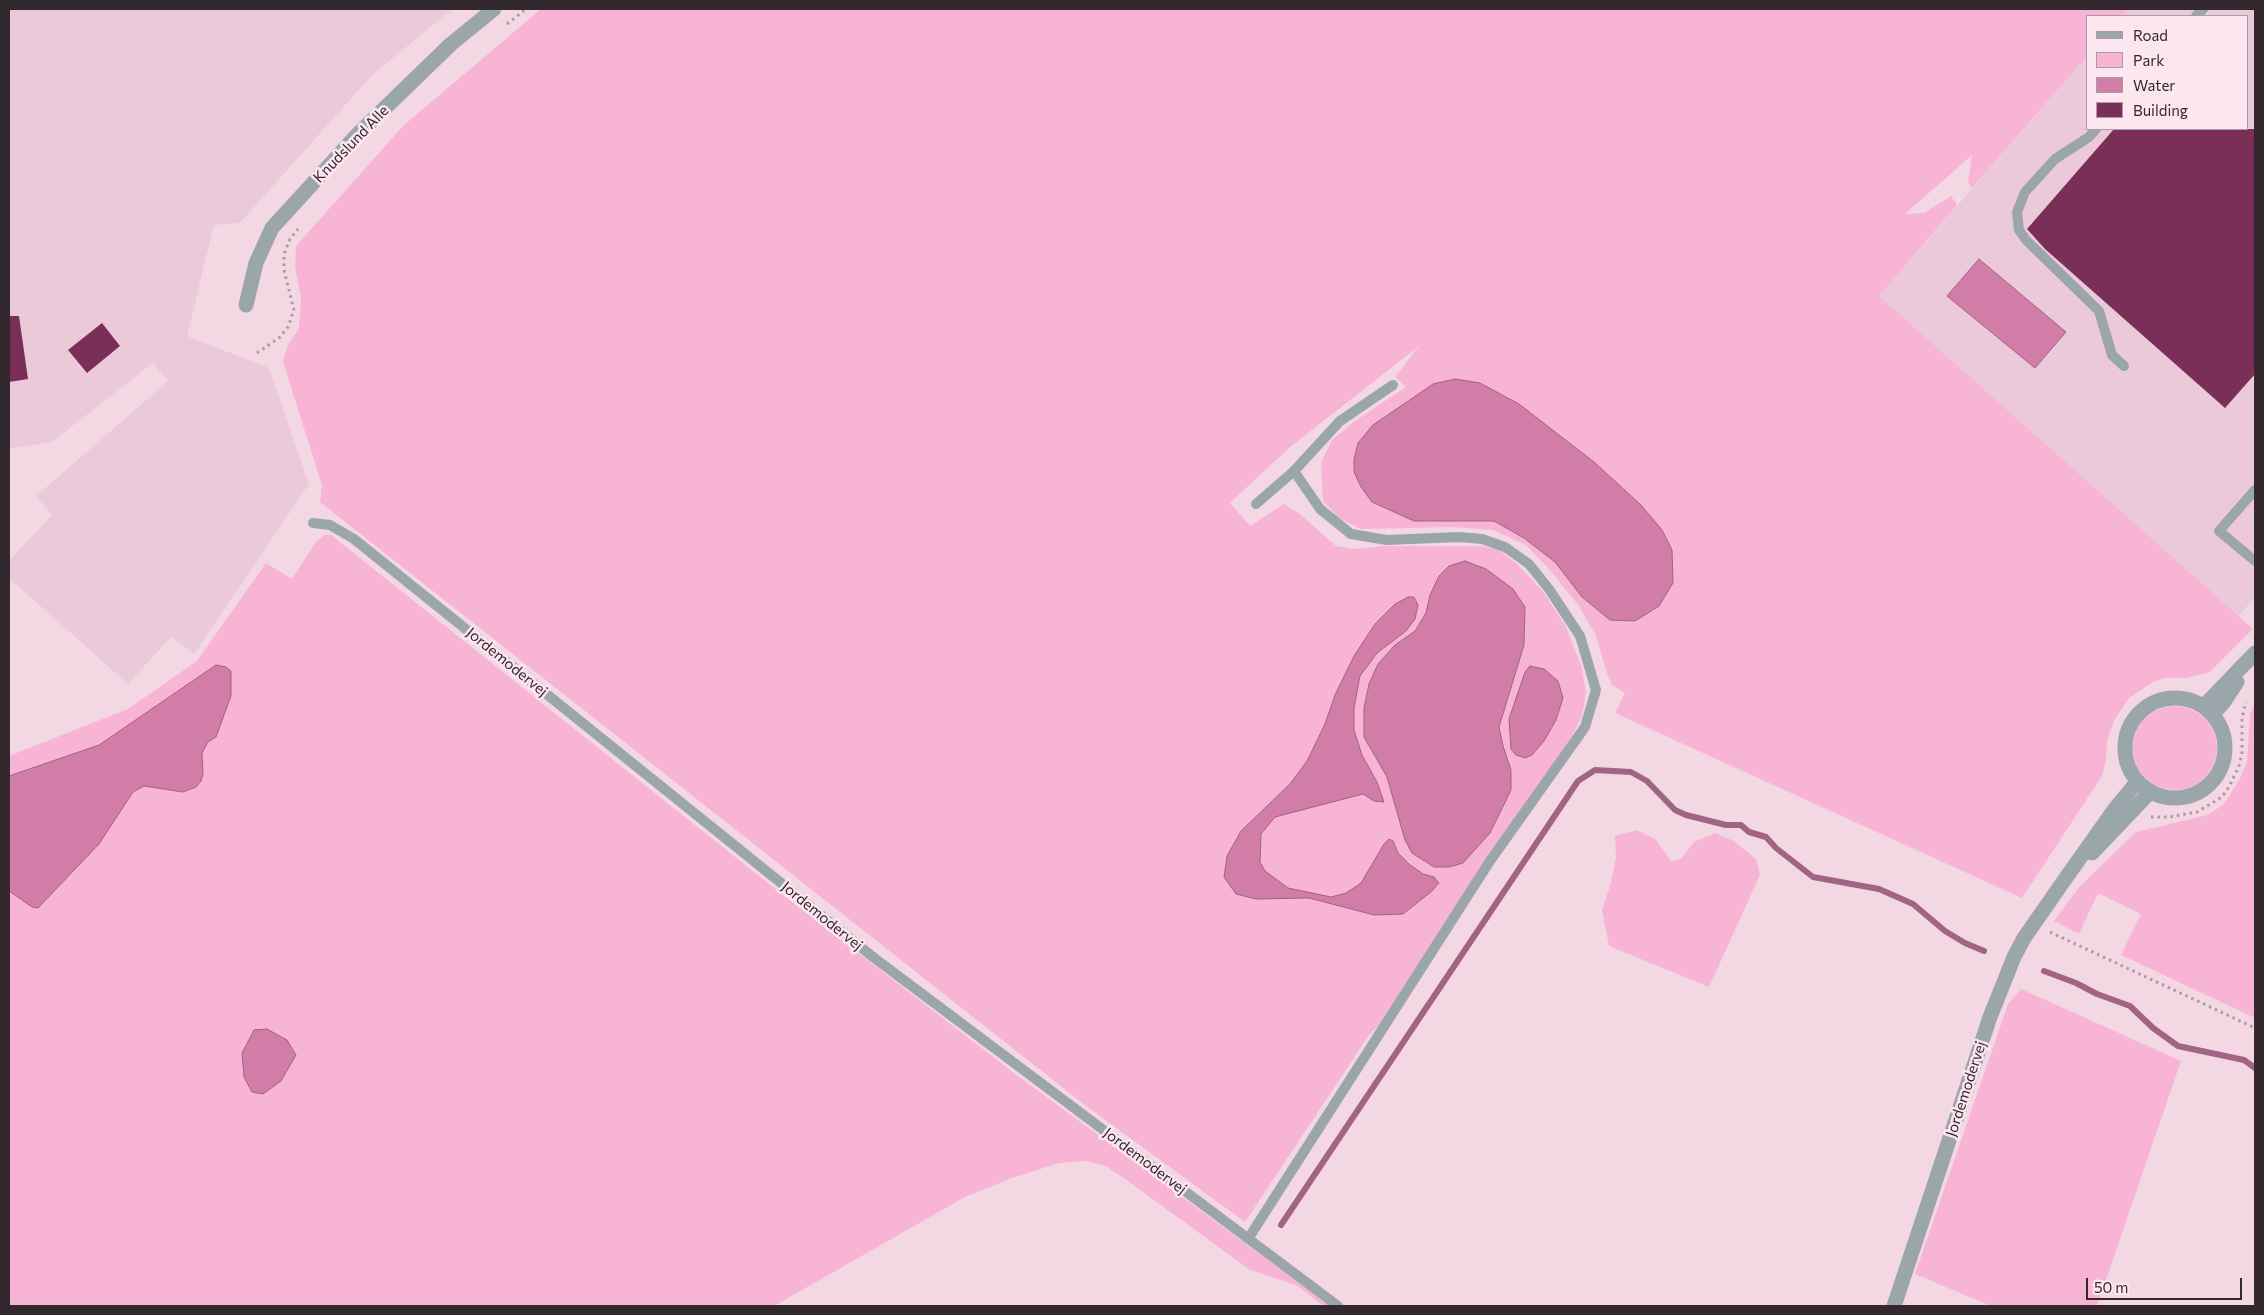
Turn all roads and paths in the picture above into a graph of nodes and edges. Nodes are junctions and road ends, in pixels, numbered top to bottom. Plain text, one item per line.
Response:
1 (494, 9) edge
2 (526, 9) edge
3 (504, 26) dead end
4 (2095, 130) edge
5 (301, 224) dead end
6 (246, 305) dead end
7 (257, 353) dead end
8 (2124, 366) dead end
9 (1393, 385) dead end
10 (1294, 471) junction
11 (2255, 490) edge
12 (1256, 504) dead end
13 (312, 524) dead end
14 (2255, 561) edge
15 (2255, 653) edge
16 (2248, 699) dead end
17 (2208, 710) junction
18 (2137, 782) junction
19 (2150, 792) junction
20 (2144, 816) dead end
21 (2063, 882) junction
22 (2033, 924) junction
23 (2255, 1028) edge
24 (1248, 1239) junction
25 (1338, 1306) edge
26 (1894, 1306) edge

1 - 6 street, Knudslund Alle
2 - 3 path
4 - 8 lane
5 - 7 path
9 - 10 lane
10 - 12 lane
10 - 24 lane
11 - 14 lane
13 - 24 lane, Jordemodervej
15 - 17 street
16 - 20 path
17 - 18 street
17 - 19 street
18 - 19 street
18 - 21 street, Jordemodervej
19 - 21 street, Jordemodervej
21 - 22 street, Jordemodervej
22 - 23 path
22 - 26 street, Jordemodervej
24 - 25 lane, Jordemodervej

